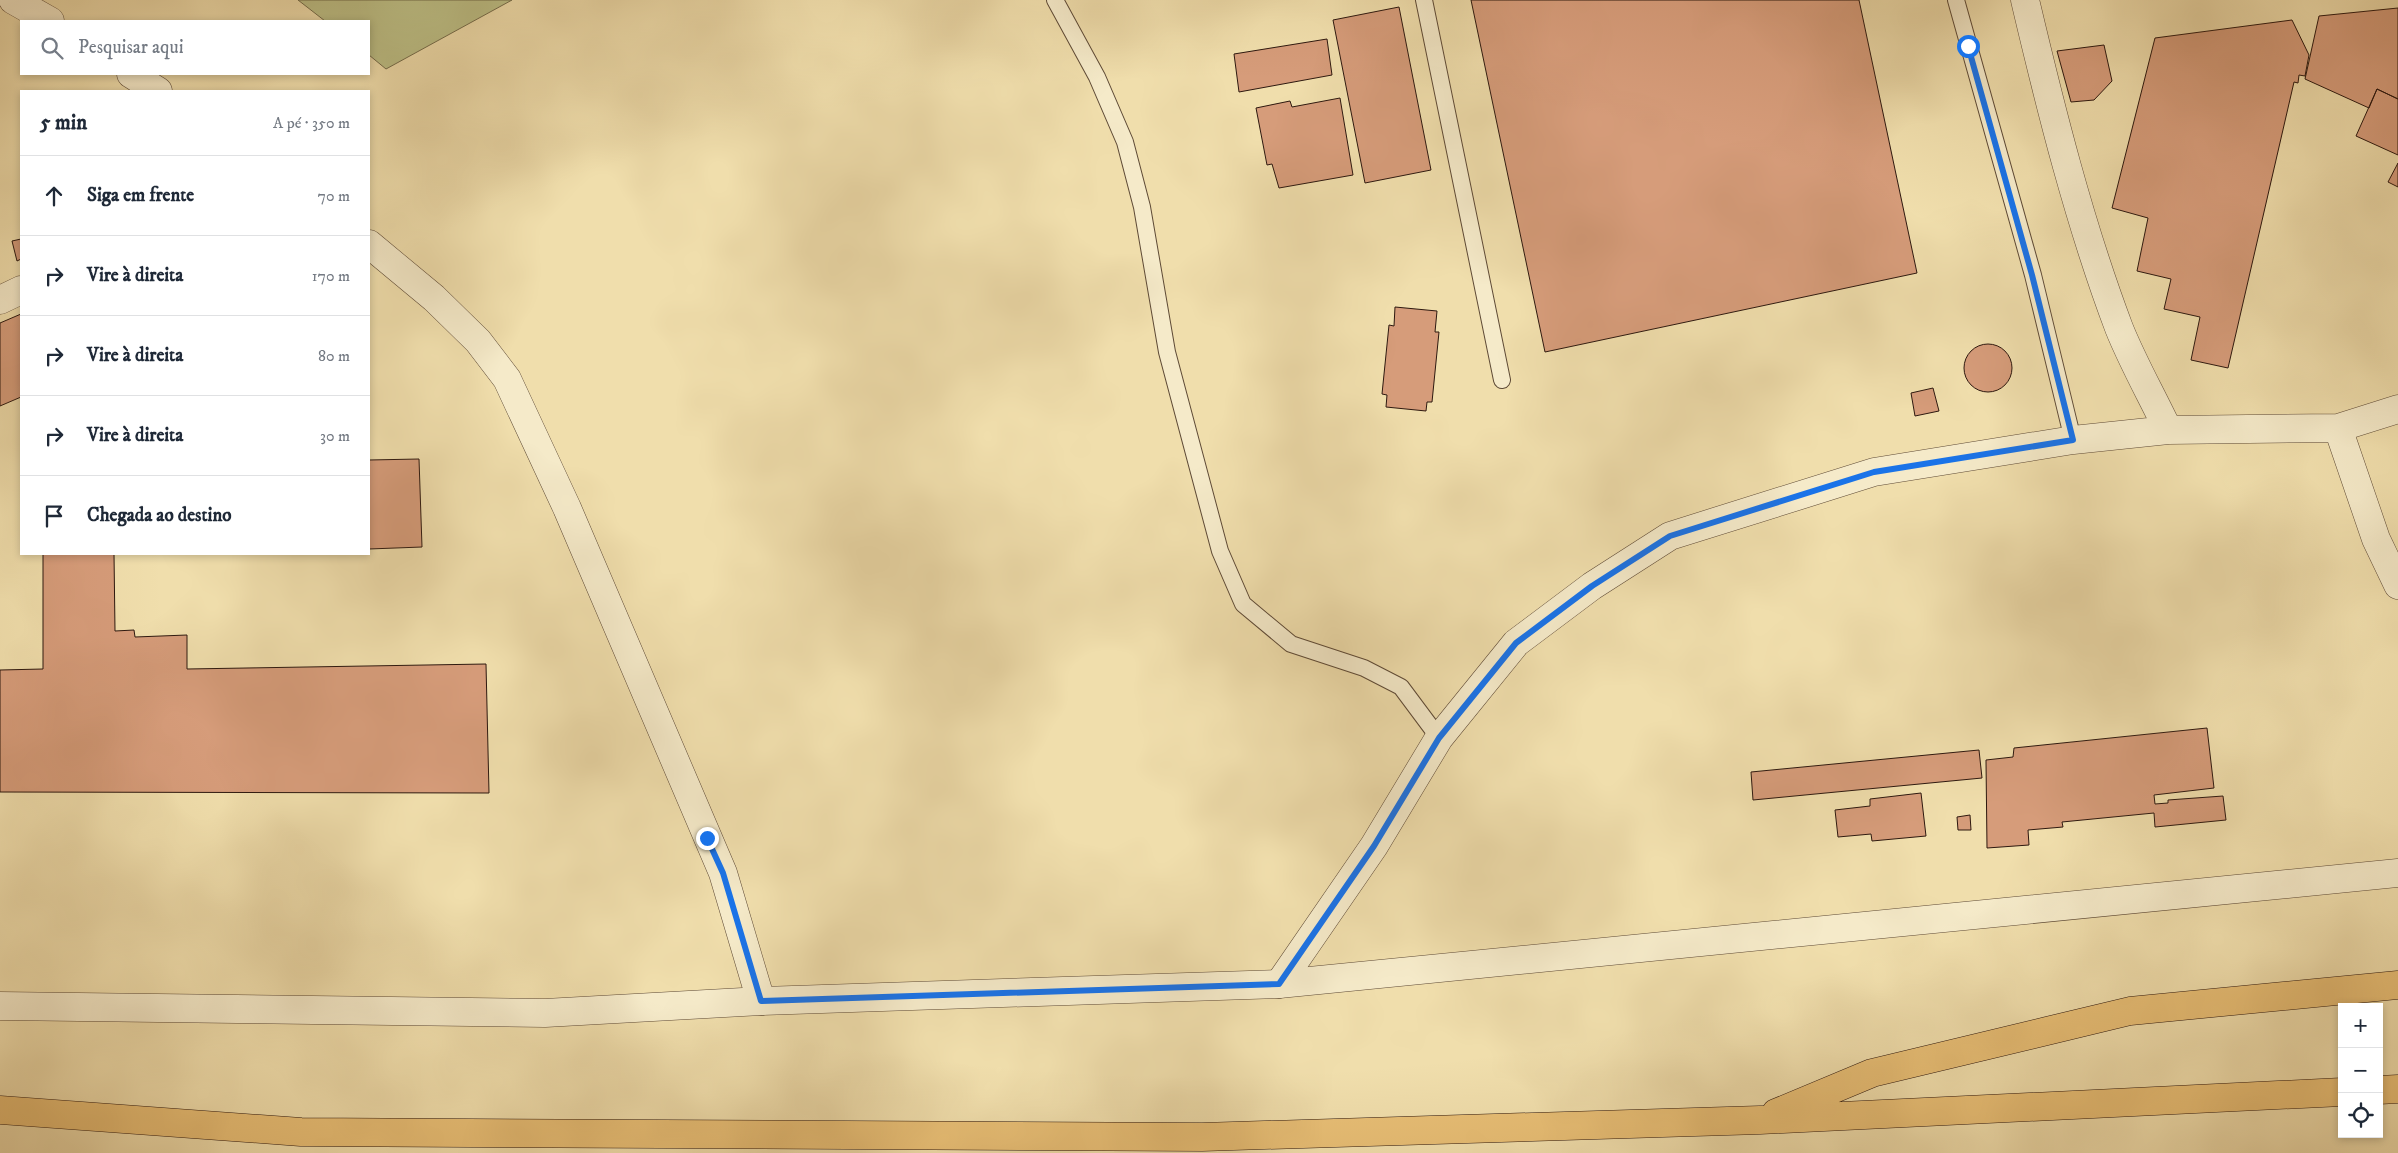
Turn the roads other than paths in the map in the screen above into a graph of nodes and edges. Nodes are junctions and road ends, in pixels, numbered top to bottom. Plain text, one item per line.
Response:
1 (14, 0) edge
2 (1055, 0) edge
3 (1424, 0) edge
4 (1956, 0) edge
5 (2024, 0) edge
6 (48, 20) edge
7 (133, 75) edge
8 (156, 90) edge
9 (370, 245) edge
10 (20, 290) edge
11 (0, 300) edge
12 (1502, 380) dead end
13 (2398, 409) edge
14 (2338, 428) junction
15 (2168, 430) junction
16 (2073, 440) junction
17 (2398, 585) edge
18 (1439, 738) junction
19 (2398, 873) edge
20 (1279, 984) junction
21 (2398, 985) edge
22 (761, 1001) junction
23 (0, 1006) edge
24 (2398, 1089) edge
25 (2383, 1090) edge
26 (2338, 1092) edge
27 (0, 1110) edge
28 (1760, 1120) junction

1 - 6 street
2 - 18 lane
3 - 12 lane
4 - 16 lane
5 - 15 street
7 - 8 street
9 - 22 street
10 - 11 street
13 - 14 street
14 - 15 street
14 - 17 street
15 - 16 street
16 - 18 street
18 - 20 street
19 - 20 street
20 - 22 street
21 - 28 highway
22 - 23 street
24 - 25 highway
26 - 28 highway
27 - 28 highway

